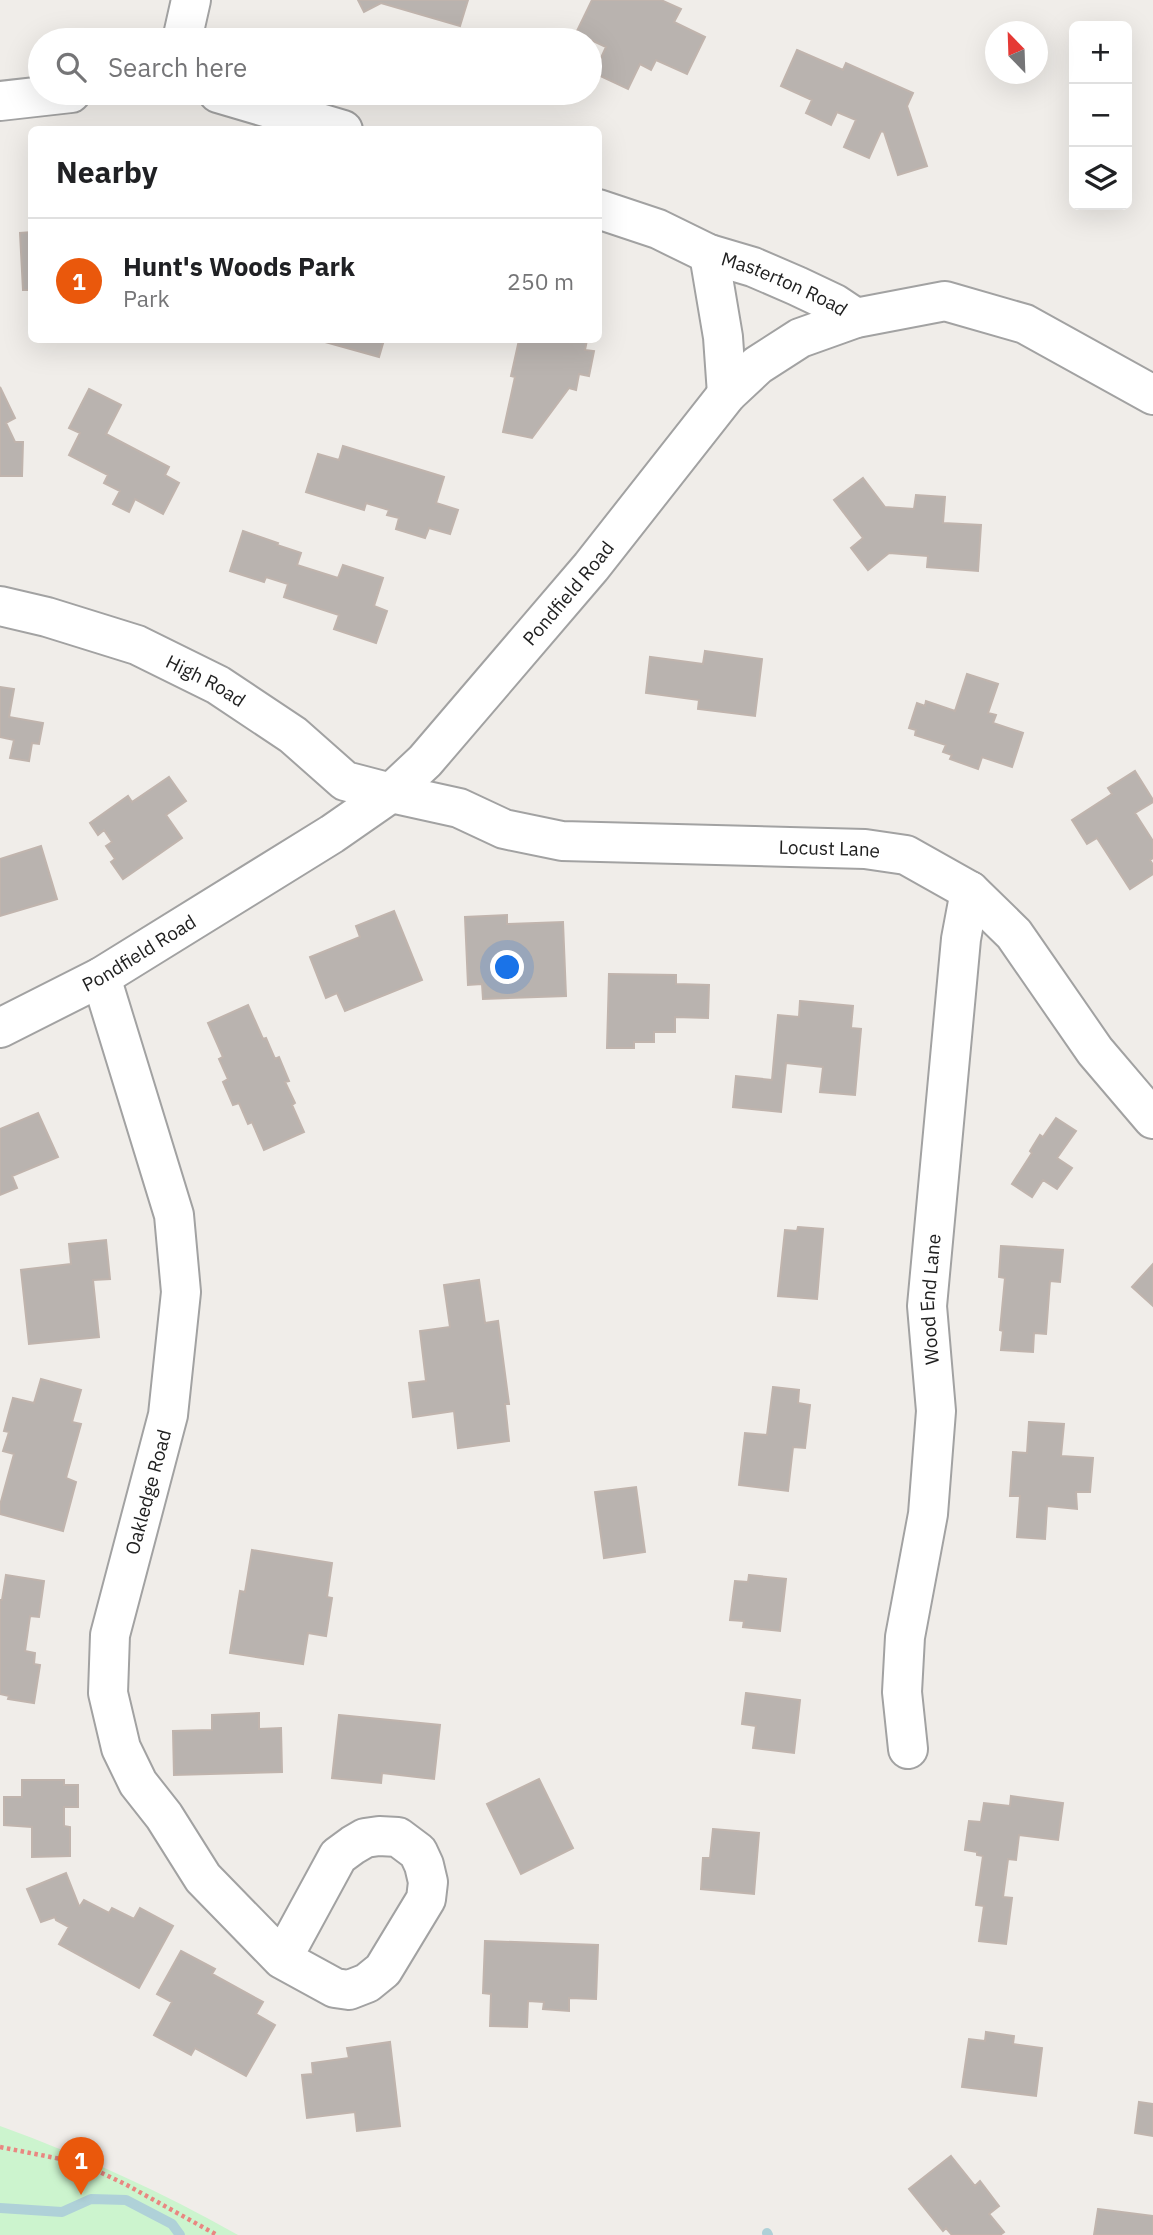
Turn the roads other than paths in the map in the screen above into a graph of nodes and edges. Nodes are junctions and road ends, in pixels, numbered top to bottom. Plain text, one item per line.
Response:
1 (191, 0) edge
2 (185, 28) edge
3 (28, 98) edge
4 (0, 101) edge
5 (259, 105) edge
6 (330, 126) edge
7 (602, 210) edge
8 (709, 254) junction
9 (856, 318) junction
10 (727, 394) junction
11 (1153, 395) edge
12 (0, 606) edge
13 (391, 793) junction
14 (970, 891) junction
15 (101, 976) junction
16 (0, 1028) edge
17 (1153, 1119) edge
18 (908, 1749) dead end
19 (282, 1959) dead end

1 - 2 street
3 - 4 street
5 - 6 street
7 - 8 street, Masterton Road
8 - 9 street, Masterton Road
8 - 10 street, Masterton Road
9 - 10 street, Pondfield Road
9 - 11 street, Pondfield Road
10 - 13 street, Pondfield Road
12 - 13 street, High Road
13 - 14 street, Locust Lane
13 - 15 street, Pondfield Road
14 - 17 street, Locust Lane
14 - 18 street, Wood End Lane
15 - 16 street, Pondfield Road
15 - 19 street, Oakledge Road

